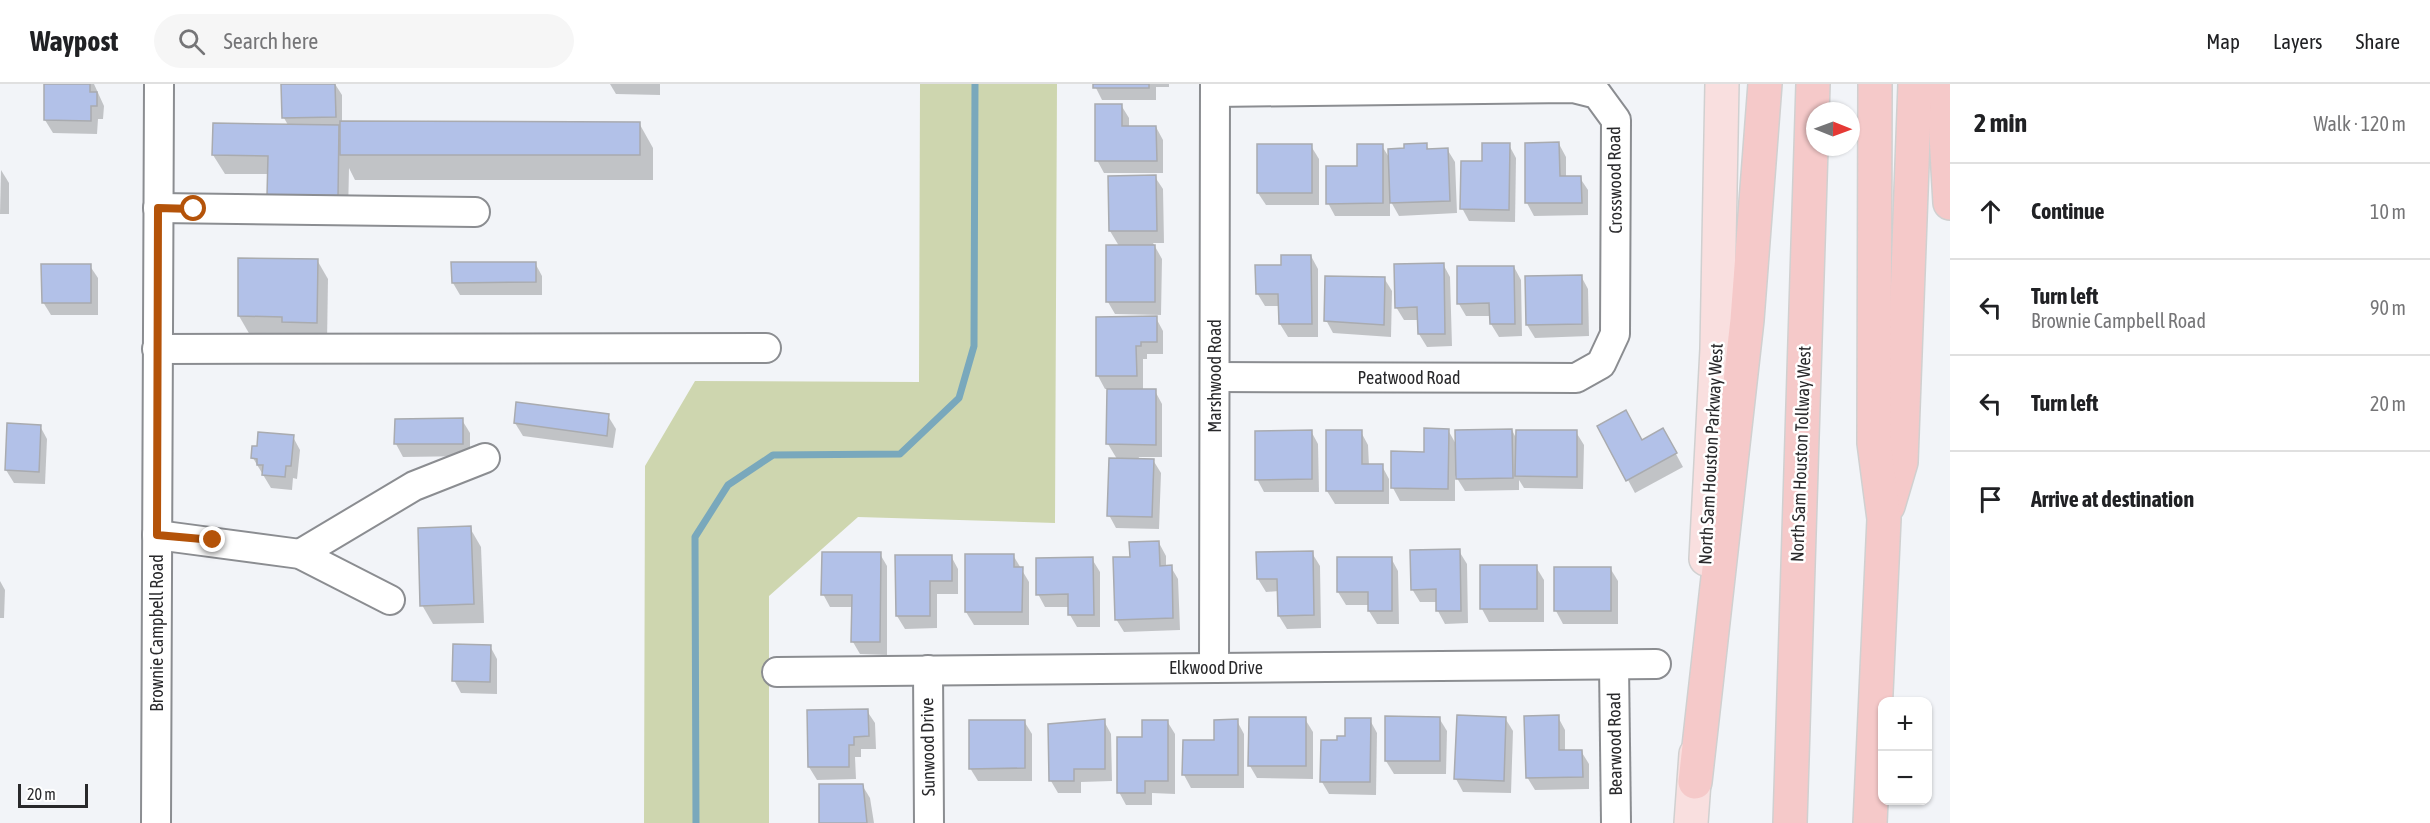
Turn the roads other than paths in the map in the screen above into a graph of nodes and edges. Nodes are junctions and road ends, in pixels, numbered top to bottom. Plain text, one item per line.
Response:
1 (159, 84) edge
2 (1722, 84) edge
3 (1765, 84) edge
4 (1813, 84) edge
5 (1875, 84) edge
6 (1915, 84) edge
7 (1943, 84) edge
8 (1215, 88) edge
9 (1950, 203) edge
10 (158, 208) junction
11 (475, 212) dead end
12 (766, 348) dead end
13 (157, 349) junction
14 (1601, 364) joint
15 (1215, 377) junction
16 (485, 458) dead end
17 (1884, 519) junction
18 (157, 535) junction
19 (300, 554) junction
20 (390, 600) dead end
21 (1656, 664) dead end
22 (1614, 665) junction
23 (1214, 668) junction
24 (928, 670) junction
25 (777, 672) dead end
26 (1695, 782) junction
27 (156, 823) edge
28 (929, 823) edge
29 (1616, 823) edge
30 (1691, 823) edge
31 (1790, 823) edge
32 (1870, 823) edge

1 - 10 street, Brownie Campbell Road
2 - 26 main road, North Sam Houston Parkway West
3 - 26 highway
4 - 31 highway, North Sam Houston Tollway West
5 - 17 highway
6 - 17 highway
7 - 9 highway
8 - 14 street, Crosswood Road
8 - 15 street, Marshwood Road
10 - 11 street
10 - 13 street, Brownie Campbell Road
12 - 13 street
13 - 18 street, Brownie Campbell Road
14 - 15 street, Peatwood Road
15 - 23 street, Marshwood Road
16 - 19 street
17 - 32 highway
18 - 19 street
18 - 27 street, Brownie Campbell Road
19 - 20 street
21 - 22 street, Elkwood Drive
22 - 23 street, Elkwood Drive
22 - 29 street, Bearwood Road
23 - 24 street, Elkwood Drive
24 - 25 street, Elkwood Drive
24 - 28 street, Sunwood Drive
26 - 30 main road, North Sam Houston Parkway West

